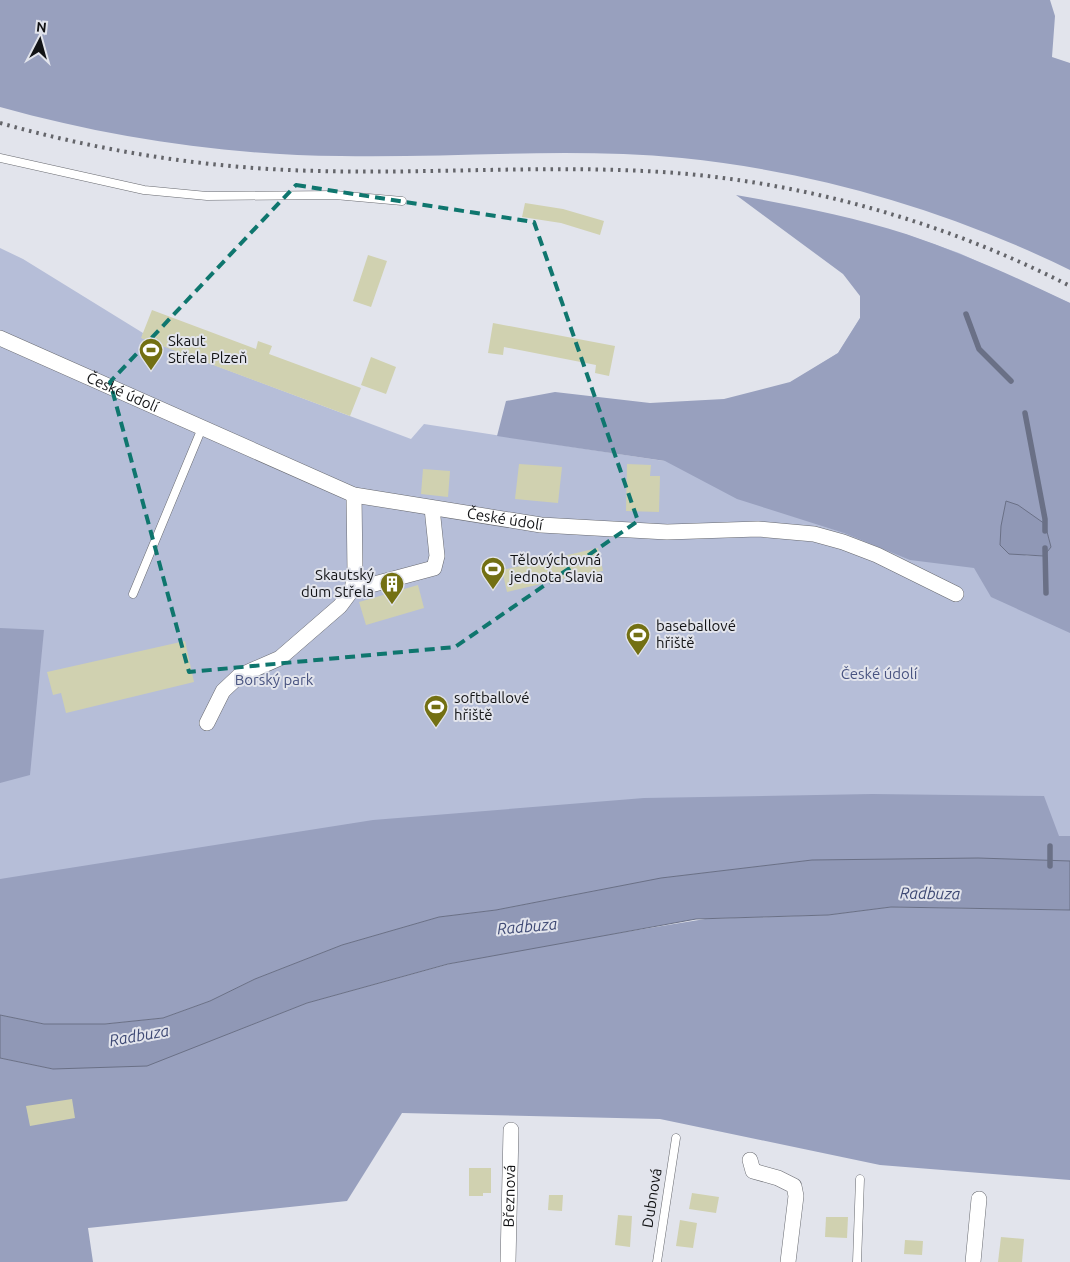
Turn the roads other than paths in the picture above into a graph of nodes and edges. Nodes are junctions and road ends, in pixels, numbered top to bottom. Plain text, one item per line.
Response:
1 (0, 158) edge
2 (402, 201) dead end
3 (0, 338) edge
4 (202, 428) junction
5 (354, 495) junction
6 (432, 508) junction
7 (352, 590) junction
8 (133, 594) dead end
9 (956, 594) dead end
10 (207, 723) dead end
11 (511, 1130) dead end
12 (676, 1138) dead end
13 (750, 1160) dead end
14 (860, 1179) dead end
15 (979, 1199) dead end
16 (508, 1262) edge
17 (657, 1262) edge
18 (788, 1262) edge
19 (857, 1262) edge
20 (973, 1262) edge

1 - 2 lane
3 - 4 street, České údolí
4 - 5 street, České údolí
4 - 8 lane
5 - 6 street, České údolí
5 - 7 street
6 - 7 street
6 - 9 street, České údolí
7 - 10 street
11 - 16 street, Březnová
12 - 17 lane, Dubnová
13 - 18 street
14 - 19 lane
15 - 20 street

